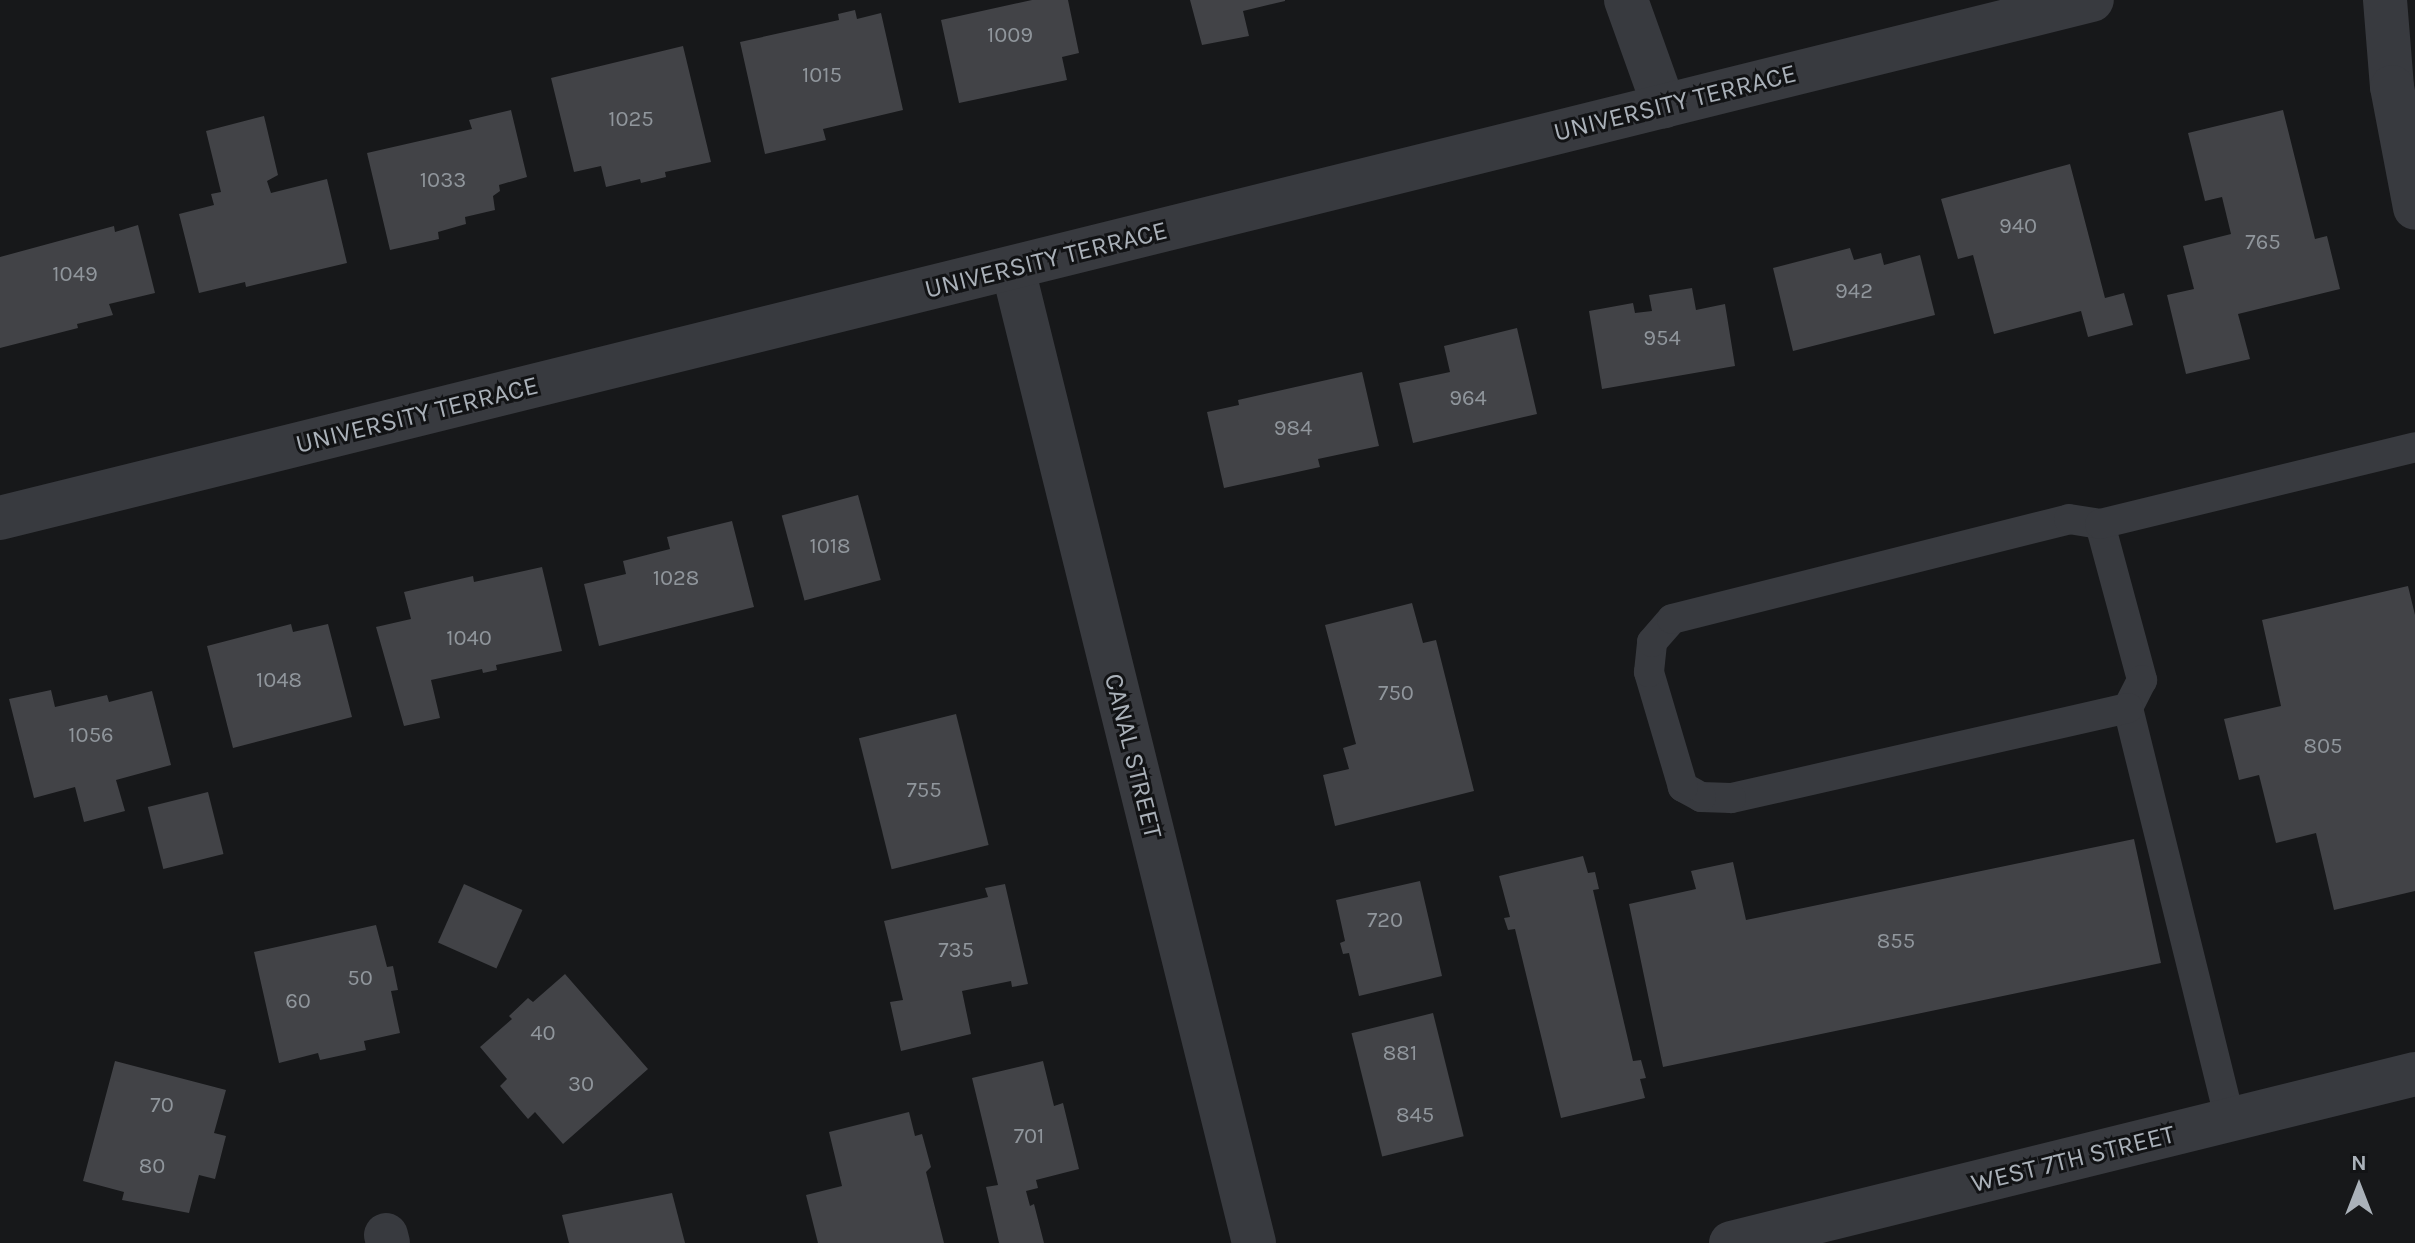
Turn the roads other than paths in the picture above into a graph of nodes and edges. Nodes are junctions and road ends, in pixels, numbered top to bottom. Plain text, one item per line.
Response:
1 (1626, 0) edge
2 (2092, 0) edge
3 (2385, 0) edge
4 (1664, 106) junction
5 (2415, 208) edge
6 (1013, 269) junction
7 (2415, 447) edge
8 (0, 518) edge
9 (2100, 524) junction
10 (2128, 708) junction
11 (2415, 1074) edge
12 (2230, 1120) junction
13 (1254, 1243) edge
14 (1731, 1243) edge

1 - 4 street
2 - 4 street, UNIVERSITY TERRACE
3 - 5 street
4 - 6 street, UNIVERSITY TERRACE
6 - 8 street, UNIVERSITY TERRACE
6 - 13 street, CANAL STREET
7 - 9 lane
9 - 10 lane
9 - 10 lane
10 - 12 lane
11 - 12 street, WEST 7TH STREET
12 - 14 street, WEST 7TH STREET

